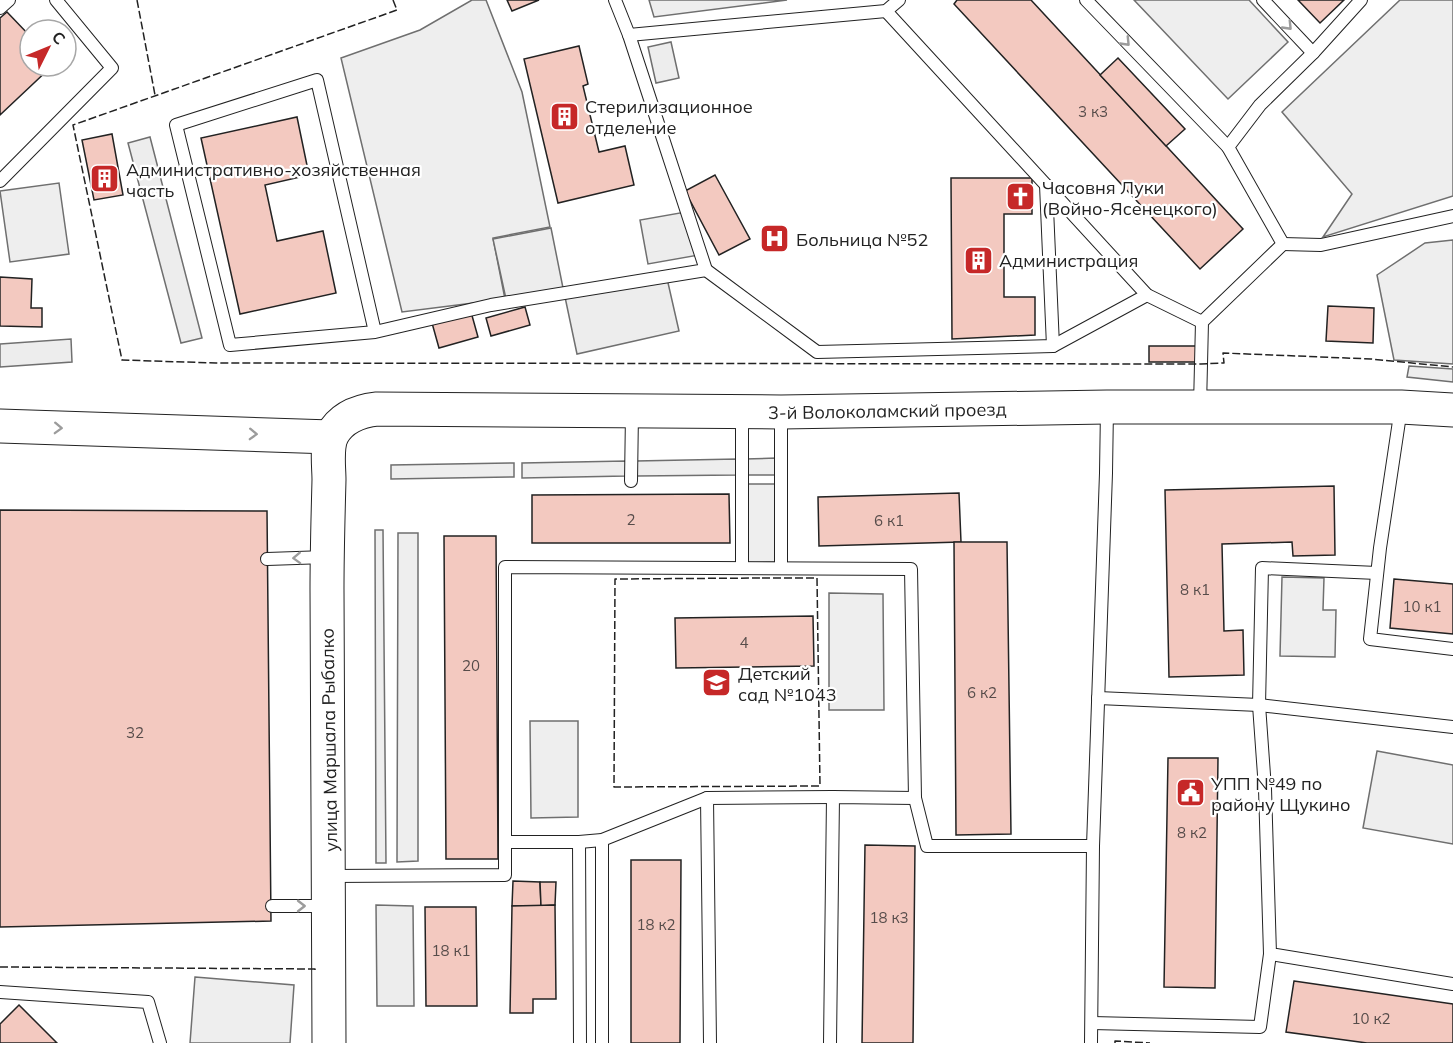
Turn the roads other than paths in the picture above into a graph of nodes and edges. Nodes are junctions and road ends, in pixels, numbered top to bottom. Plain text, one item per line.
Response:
1 (9, 0) edge
2 (56, 0) edge
3 (615, 0) edge
4 (899, 0) edge
5 (1086, 0) edge
6 (1263, 0) edge
7 (1360, 0) edge
8 (0, 8) edge
9 (886, 11) junction
10 (629, 35) junction
11 (1313, 52) junction
12 (1228, 147) junction
13 (0, 182) edge
14 (1046, 185) junction
15 (1453, 216) edge
16 (1283, 244) junction
17 (706, 270) junction
18 (1147, 295) junction
19 (1202, 322) junction
20 (375, 332) junction
21 (1053, 346) junction
22 (1107, 407) junction
23 (1200, 407) junction
24 (1401, 407) junction
25 (632, 410) junction
26 (1453, 410) edge
27 (742, 411) junction
28 (781, 412) junction
29 (0, 426) edge
30 (332, 437) junction
31 (631, 481) dead end
32 (327, 557) junction
33 (267, 559) dead end
34 (742, 567) junction
35 (781, 568) junction
36 (1377, 573) junction
37 (1453, 648) edge
38 (1098, 698) junction
39 (1259, 705) junction
40 (1453, 727) edge
41 (833, 797) junction
42 (707, 798) junction
43 (915, 798) junction
44 (602, 840) junction
45 (505, 842) junction
46 (579, 842) junction
47 (1093, 846) junction
48 (330, 891) junction
49 (272, 906) dead end
50 (1270, 954) junction
51 (1453, 984) edge
52 (0, 992) edge
53 (1092, 1023) junction
54 (160, 1043) edge
55 (329, 1043) edge
56 (580, 1043) edge
57 (603, 1043) edge
58 (710, 1043) edge
59 (830, 1043) edge
60 (1091, 1043) edge

1 - 8 lane
2 - 13 lane
3 - 10 lane
4 - 9 lane
5 -> 12 lane
6 -> 11 lane
7 - 11 lane
9 - 10 lane
9 - 14 lane
10 - 17 lane
11 - 12 lane
12 - 16 lane
14 - 18 lane
14 - 21 lane
15 - 16 lane
16 - 19 lane
17 - 20 lane
17 - 21 lane
18 - 19 lane
18 - 21 lane
19 - 23 lane
20 - 20 lane
22 - 23 street, 3-й Волоколамский проезд
22 - 28 street, 3-й Волоколамский проезд
22 - 38 lane
23 - 24 street, 3-й Волоколамский проезд
24 - 26 street, 3-й Волоколамский проезд
24 - 36 lane
25 - 27 street, 3-й Волоколамский проезд
25 - 30 street, 3-й Волоколамский проезд
25 - 31 lane
27 - 28 street, 3-й Волоколамский проезд
27 - 34 lane
28 - 35 lane
29 -> 30 street
30 - 32 street, улица Маршала Рыбалко
32 -> 33 lane
32 - 48 street, улица Маршала Рыбалко
34 - 35 lane
34 - 45 lane
35 - 43 lane
36 - 37 lane
36 - 39 lane
38 - 39 lane
38 - 47 lane
39 - 40 lane
39 - 50 lane
41 - 42 lane
41 - 43 lane
41 - 59 lane
42 - 44 lane
42 - 58 lane
43 - 47 lane
44 - 46 lane
44 - 57 lane
45 - 46 lane
45 - 48 lane
46 - 56 lane
47 - 53 lane
49 -> 48 lane
48 - 55 street, улица Маршала Рыбалко
50 - 51 lane
50 - 53 lane
52 - 54 lane
53 - 60 lane

